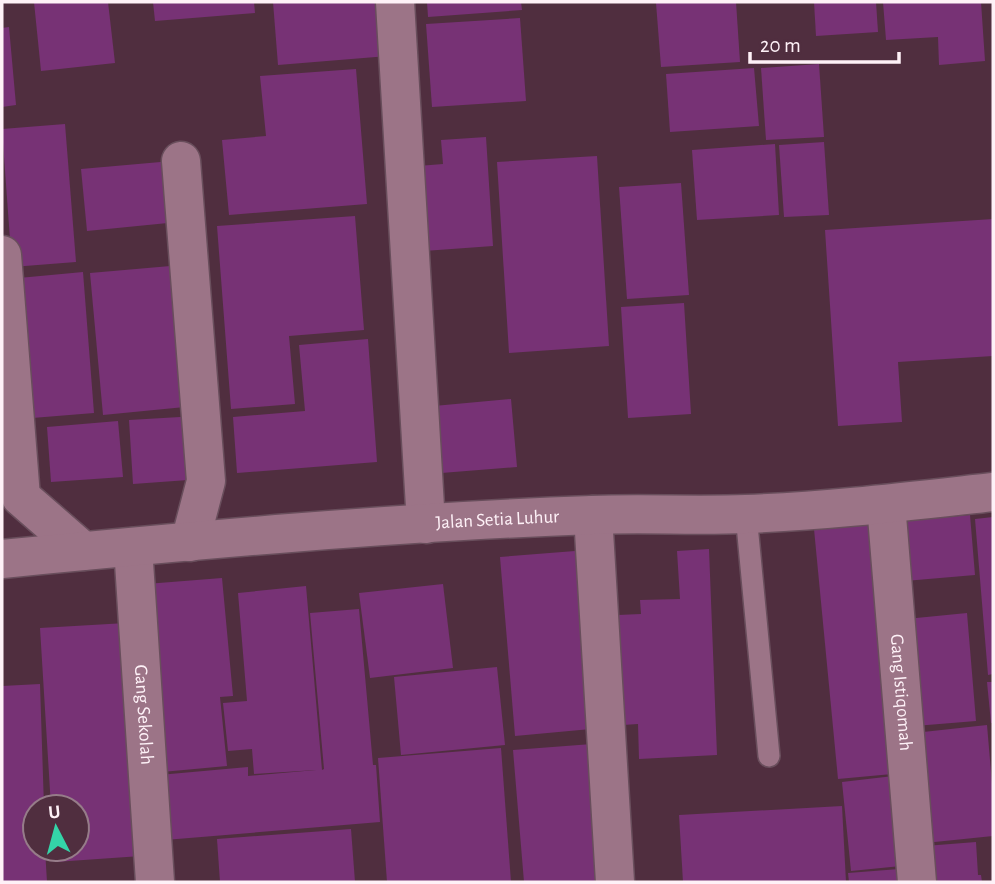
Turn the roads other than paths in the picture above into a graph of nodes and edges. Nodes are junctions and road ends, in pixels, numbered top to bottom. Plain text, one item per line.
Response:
1 (395, 2) edge
2 (181, 161) dead end
3 (2, 255) edge
4 (993, 492) edge
5 (886, 504) junction
6 (746, 514) junction
7 (593, 515) junction
8 (426, 524) junction
9 (190, 542) junction
10 (133, 547) junction
11 (83, 551) junction
12 (2, 559) edge
13 (769, 756) dead end
14 (155, 882) edge
15 (615, 882) edge
16 (917, 882) edge

1 - 8 street
2 - 9 street
3 - 11 street
4 - 5 street, Jalan Setia Luhur
5 - 6 street, Jalan Setia Luhur
5 - 16 street, Gang Istiqomah
6 - 7 street, Jalan Setia Luhur
6 - 13 lane
7 - 8 street, Jalan Setia Luhur
7 - 15 street
8 - 9 street, Jalan Setia Luhur
9 - 10 street, Jalan Setia Luhur
10 - 11 street, Jalan Setia Luhur
10 - 14 street, Gang Sekolah
11 - 12 street, Jalan Setia Luhur

